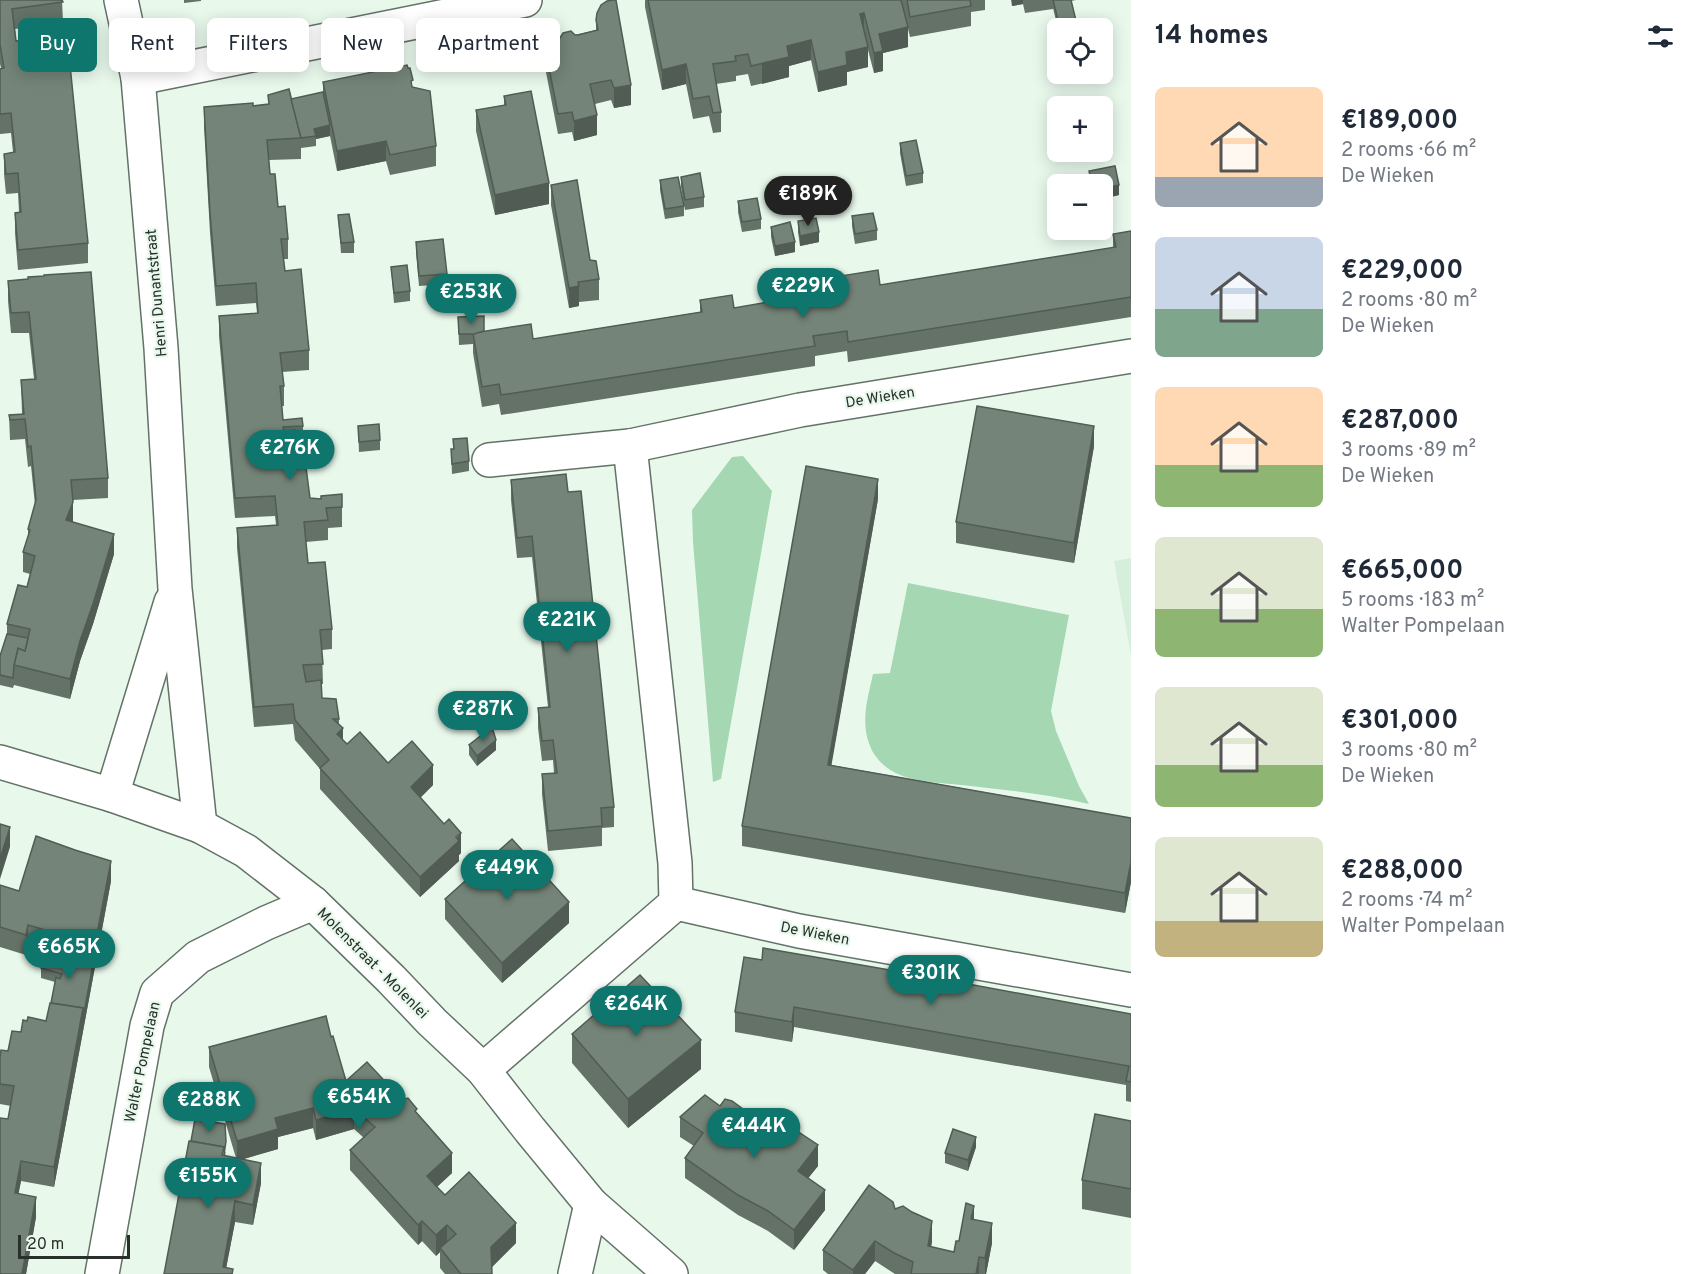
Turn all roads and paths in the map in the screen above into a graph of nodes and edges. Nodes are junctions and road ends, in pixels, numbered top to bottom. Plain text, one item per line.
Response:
1 (121, 0) edge
2 (525, 0) edge
3 (138, 78) junction
4 (1131, 356) edge
5 (630, 446) junction
6 (489, 460) dead end
7 (175, 589) junction
8 (0, 762) edge
9 (112, 795) junction
10 (200, 826) junction
11 (313, 903) junction
12 (676, 903) junction
13 (1131, 990) edge
14 (483, 1070) junction
15 (591, 1204) junction
16 (102, 1274) edge
17 (575, 1274) edge
18 (671, 1274) edge

1 - 3 street, Henri Dunantstraat
2 - 3 street
3 - 7 street, Henri Dunantstraat
4 - 5 street, De Wieken
5 - 6 street, De Wieken
5 - 12 street
7 - 9 street, Henri Dunantstraat
7 - 10 street, Henri Dunantstraat
8 - 9 street, Molenstraat - Molenlei
9 - 10 street, Molenstraat - Molenlei
10 - 11 street, Molenstraat - Molenlei
11 - 14 street, Molenstraat - Molenlei
11 - 16 street, Walter Pompelaan
12 - 13 street, De Wieken
12 - 14 street
14 - 15 street, Molenstraat - Molenlei
15 - 17 street
15 - 18 street, Molenstraat - Molenlei

